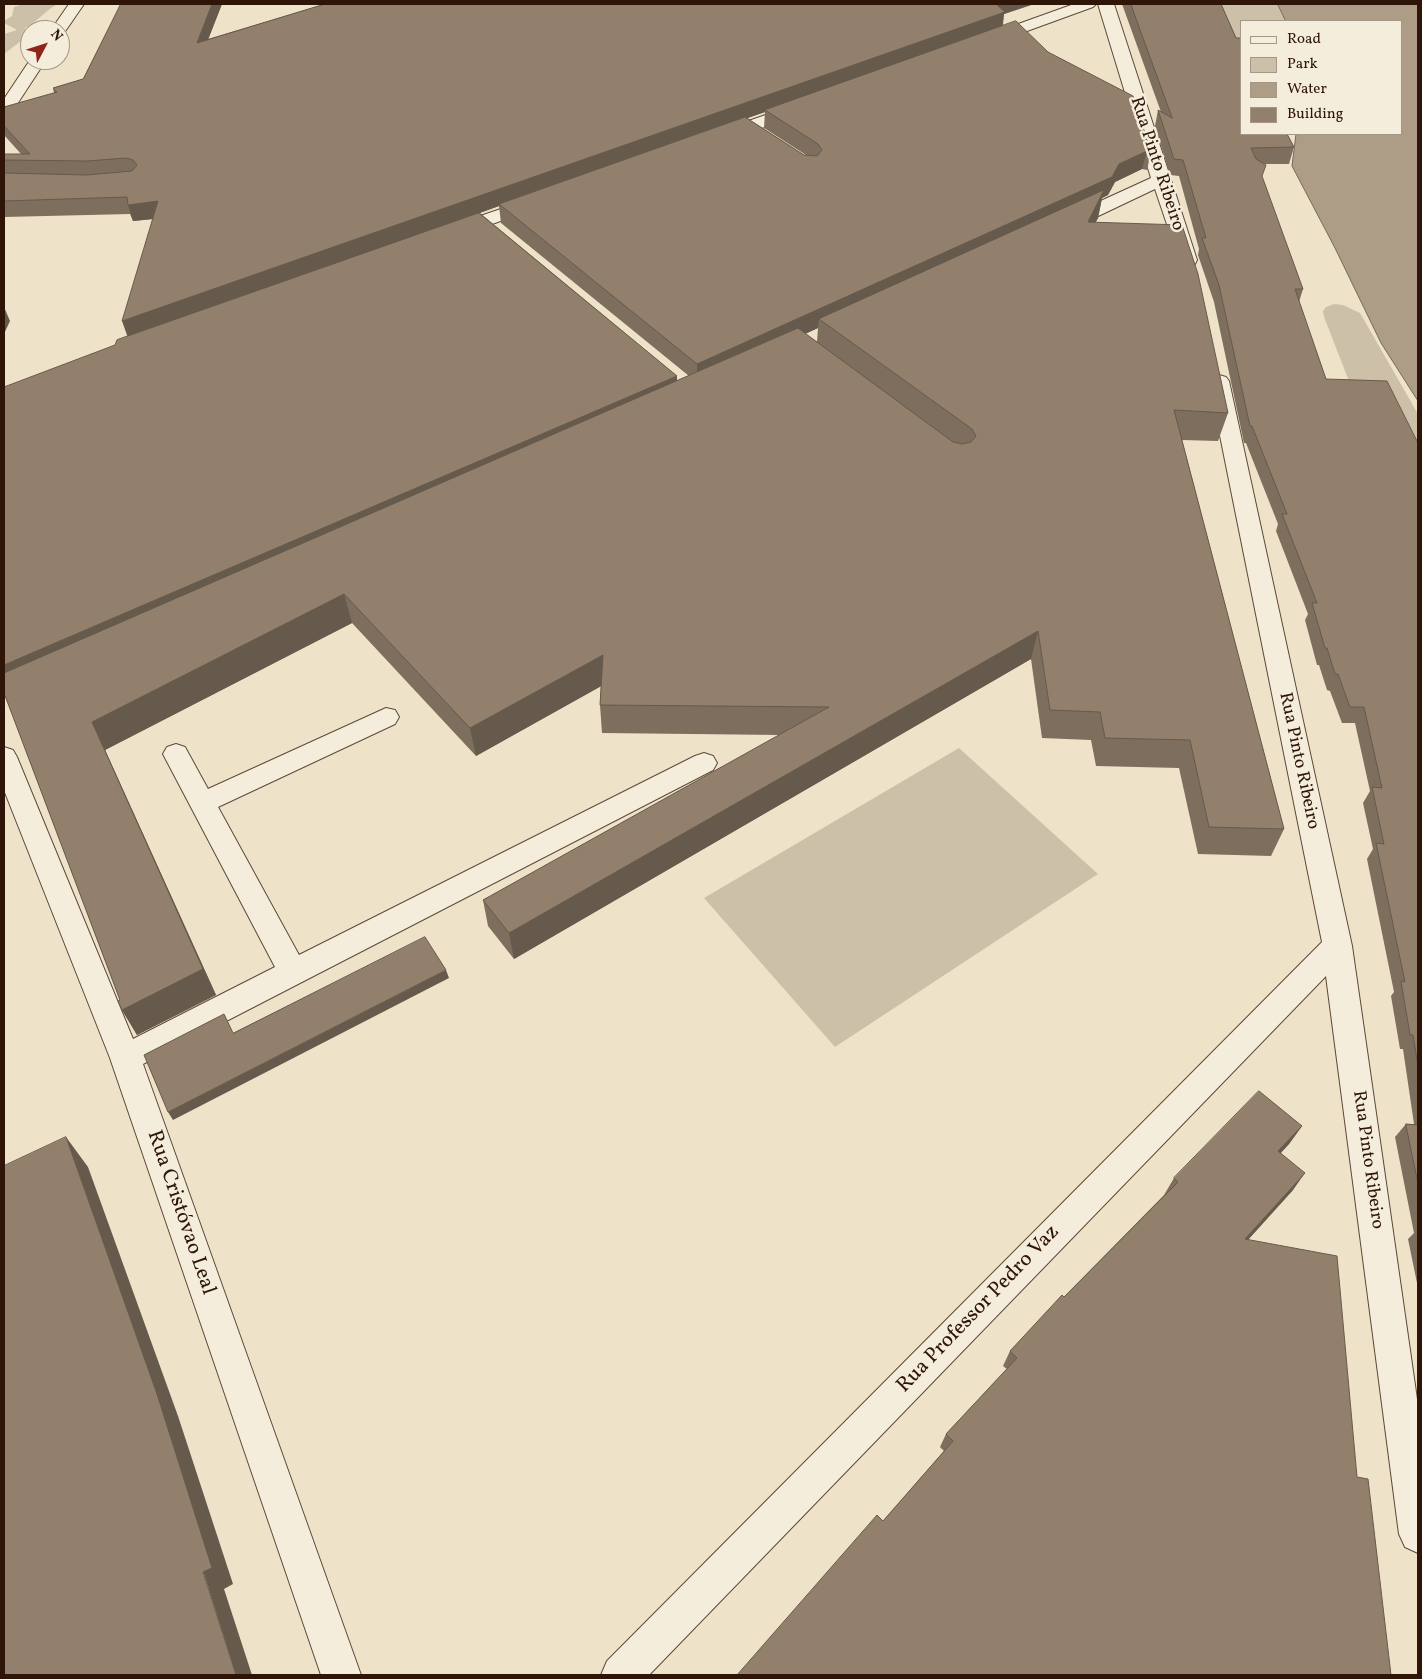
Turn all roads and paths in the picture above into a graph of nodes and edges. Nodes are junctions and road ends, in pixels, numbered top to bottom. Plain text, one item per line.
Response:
1 (76, 4) edge
2 (1088, 4) edge
3 (1106, 4) edge
4 (65, 20) edge
5 (968, 47) edge
6 (31, 70) edge
7 (820, 100) edge
8 (4, 111) edge
9 (747, 127) junction
10 (762, 138) edge
11 (700, 144) edge
12 (1161, 180) junction
13 (550, 197) edge
14 (1052, 230) edge
15 (437, 237) edge
16 (1196, 283) edge
17 (1214, 359) edge
18 (386, 716) dead end
19 (176, 754) dead end
20 (4, 757) edge
21 (704, 763) dead end
22 (202, 803) junction
23 (1337, 946) junction
24 (293, 973) junction
25 (125, 1058) junction
26 (1408, 1380) edge
27 (1418, 1534) edge
28 (341, 1675) edge
29 (621, 1675) edge

1 - 4 street
2 - 5 street
3 - 12 street, Rua Pinto Ribeiro
6 - 8 street
7 - 9 street
9 - 10 street
9 - 11 street
12 - 14 street
12 - 16 street, Rua Pinto Ribeiro
13 - 15 street
17 - 23 street, Rua Pinto Ribeiro
18 - 22 street
19 - 22 street
20 - 25 street, Rua Cristóvao Leal
21 - 24 street
22 - 24 street
23 - 26 street, Rua Pinto Ribeiro
23 - 29 street, Rua Professor Pedro Vaz
24 - 25 street
25 - 28 street, Rua Cristóvao Leal
26 - 27 street, Rua Pinto Ribeiro

